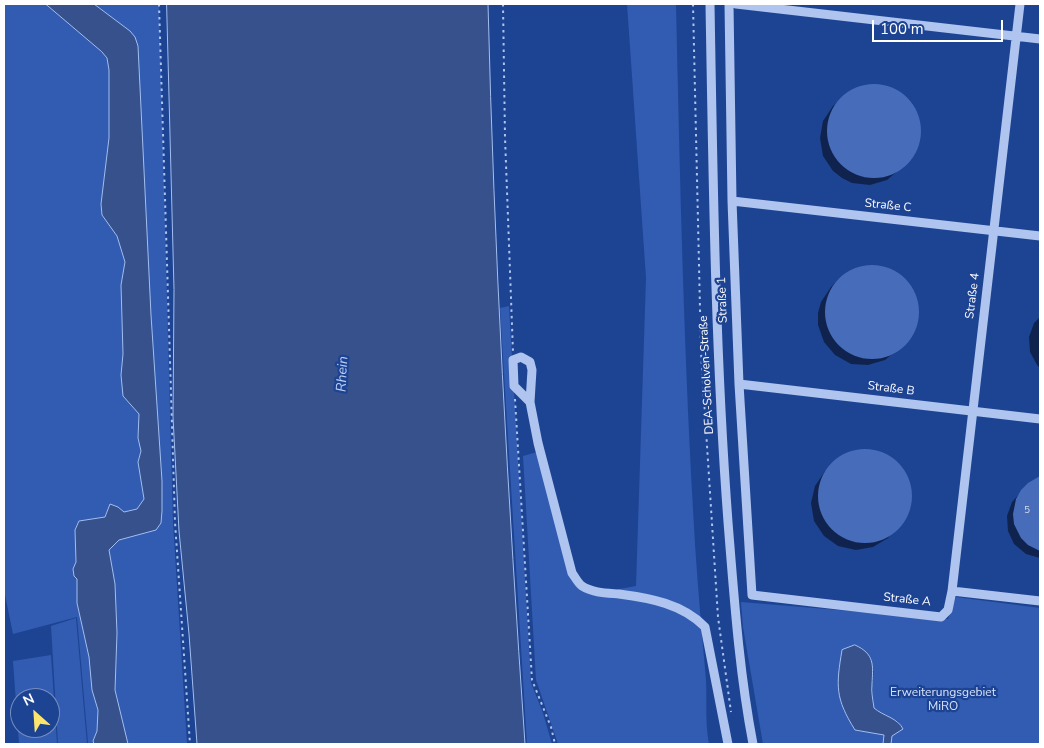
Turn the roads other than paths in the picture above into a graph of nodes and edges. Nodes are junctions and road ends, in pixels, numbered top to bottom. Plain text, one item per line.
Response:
1 (710, 4) edge
2 (729, 4) edge
3 (736, 4) edge
4 (1020, 4) edge
5 (1016, 36) junction
6 (1040, 39) edge
7 (732, 201) junction
8 (993, 231) junction
9 (1040, 236) edge
10 (739, 384) junction
11 (530, 402) junction
12 (973, 411) junction
13 (1040, 419) edge
14 (952, 591) junction
15 (752, 596) joint
16 (1040, 601) edge
17 (728, 744) edge
18 (752, 744) edge

1 - 18 street, DEA-Scholven-Straße
2 - 7 street, Straße 1
3 - 5 street
4 - 5 street, Straße 4
5 - 6 street
5 - 8 street, Straße 4
7 - 8 street, Straße C
7 - 10 street, Straße 1
8 - 9 street, Straße C
8 - 12 street, Straße 4
10 - 12 street, Straße B
10 - 15 street, Straße 1
11 - 11 street
11 - 17 street
12 - 13 street, Straße B
12 - 14 street, Straße 4
14 - 15 street, Straße A
14 - 16 street

